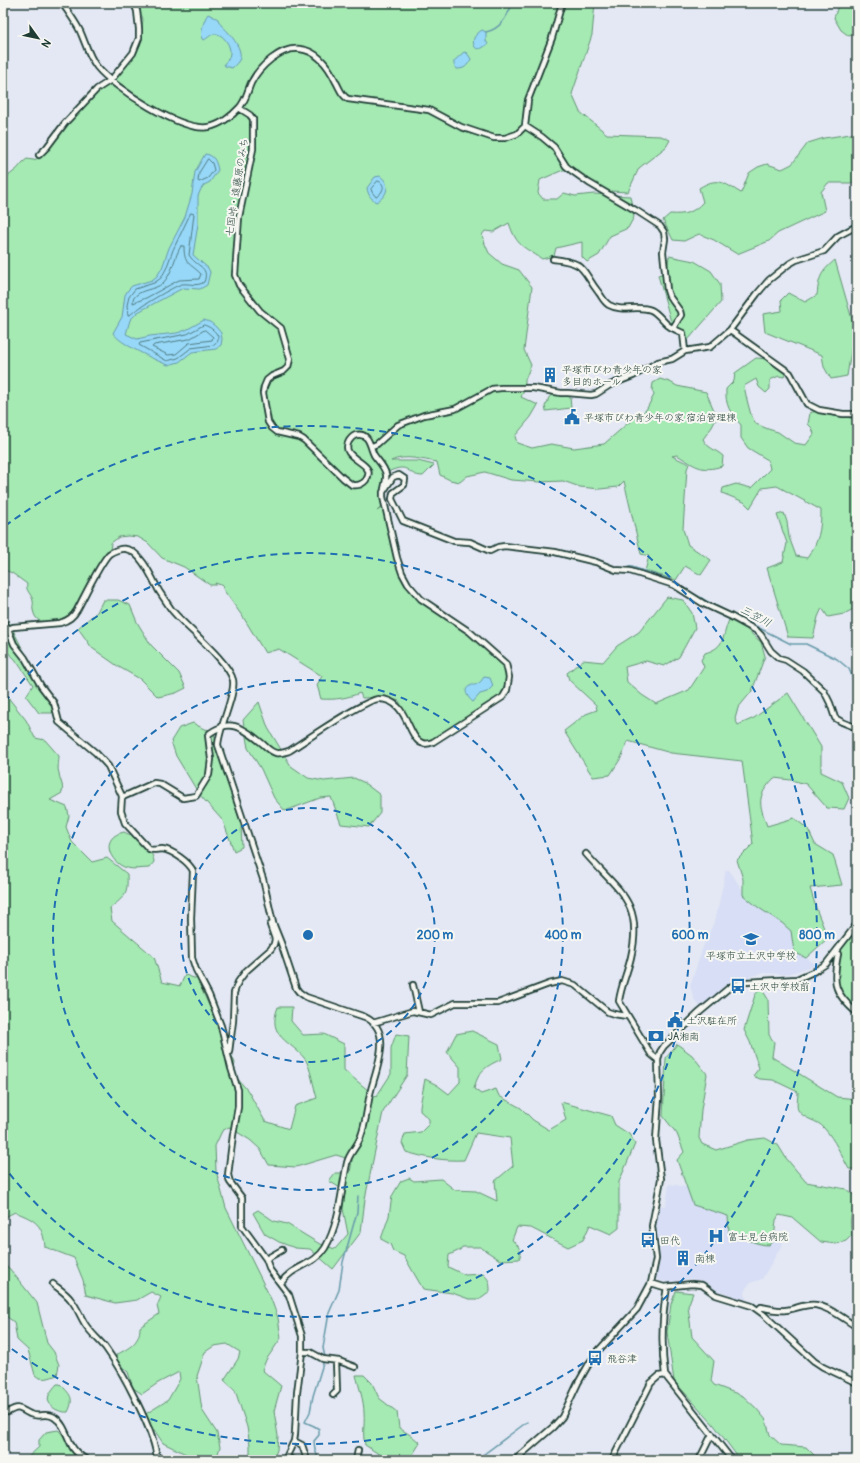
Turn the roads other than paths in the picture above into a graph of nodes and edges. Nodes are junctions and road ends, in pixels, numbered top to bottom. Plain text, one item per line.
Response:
1 (62, 3) edge
2 (134, 3) edge
3 (562, 3) edge
4 (111, 80) junction
5 (239, 108) junction
6 (525, 126) junction
7 (39, 155) dead end
8 (857, 226) edge
9 (553, 259) dead end
10 (673, 328) junction
11 (730, 330) junction
12 (685, 351) junction
13 (857, 414) edge
14 (372, 446) junction
15 (383, 492) junction
16 (3, 621) edge
17 (8, 629) junction
18 (221, 727) junction
19 (857, 728) edge
20 (122, 796) junction
21 (586, 854) dead end
22 (273, 924) junction
23 (857, 924) edge
24 (836, 952) junction
25 (413, 985) dead end
26 (418, 1012) junction
27 (857, 1013) edge
28 (627, 1016) junction
29 (373, 1023) junction
30 (228, 1056) junction
31 (658, 1060) junction
32 (282, 1250) dead end
33 (266, 1259) junction
34 (651, 1283) junction
35 (53, 1284) dead end
36 (281, 1284) junction
37 (667, 1287) junction
38 (758, 1310) junction
39 (772, 1310) junction
40 (769, 1318) junction
41 (857, 1327) edge
42 (302, 1352) junction
43 (336, 1361) junction
44 (355, 1367) dead end
45 (665, 1375) junction
46 (857, 1383) edge
47 (333, 1395) dead end
48 (8, 1412) dead end
49 (712, 1434) junction
50 (294, 1441) junction
51 (358, 1450) dead end
52 (286, 1459) edge
53 (88, 1460) edge
54 (157, 1460) edge
55 (294, 1460) edge
56 (307, 1460) edge
57 (356, 1460) edge
58 (515, 1460) edge
59 (612, 1460) edge
60 (699, 1460) edge
61 (732, 1460) edge

1 - 4 street
2 - 4 street
3 - 6 street
4 - 5 street
4 - 7 street
5 - 6 street
5 - 14 street, 七国峠・遠藤原のみち
6 - 10 street
8 - 11 street
9 - 10 street
10 - 12 street
11 - 12 street
11 - 13 street
12 - 14 street
14 - 15 street, 七国峠・遠藤原のみち
15 - 18 street, 七国峠・遠藤原のみち
15 - 19 street
16 - 17 street
17 - 18 street
17 - 20 street
18 - 20 street
18 - 22 street
20 - 30 street
21 - 28 street
22 - 29 street
22 - 30 street
23 - 24 street
24 - 27 street
24 - 31 street
25 - 26 street
26 - 28 street
26 - 29 street
28 - 31 street
29 - 36 street
30 - 33 street
31 - 34 street
32 - 33 street
33 - 36 street
34 - 37 street
34 - 58 street
35 - 54 street
36 - 42 street
37 - 38 street
37 - 45 street
38 - 39 street
38 - 40 street
39 - 40 street
39 - 41 street
40 - 46 street
42 - 43 street
42 - 50 street
43 - 44 street
43 - 47 street
45 - 49 street
45 - 59 street
48 - 53 street
49 - 60 street
49 - 61 street
50 - 52 street
50 - 56 street
51 - 57 street
52 - 55 street

